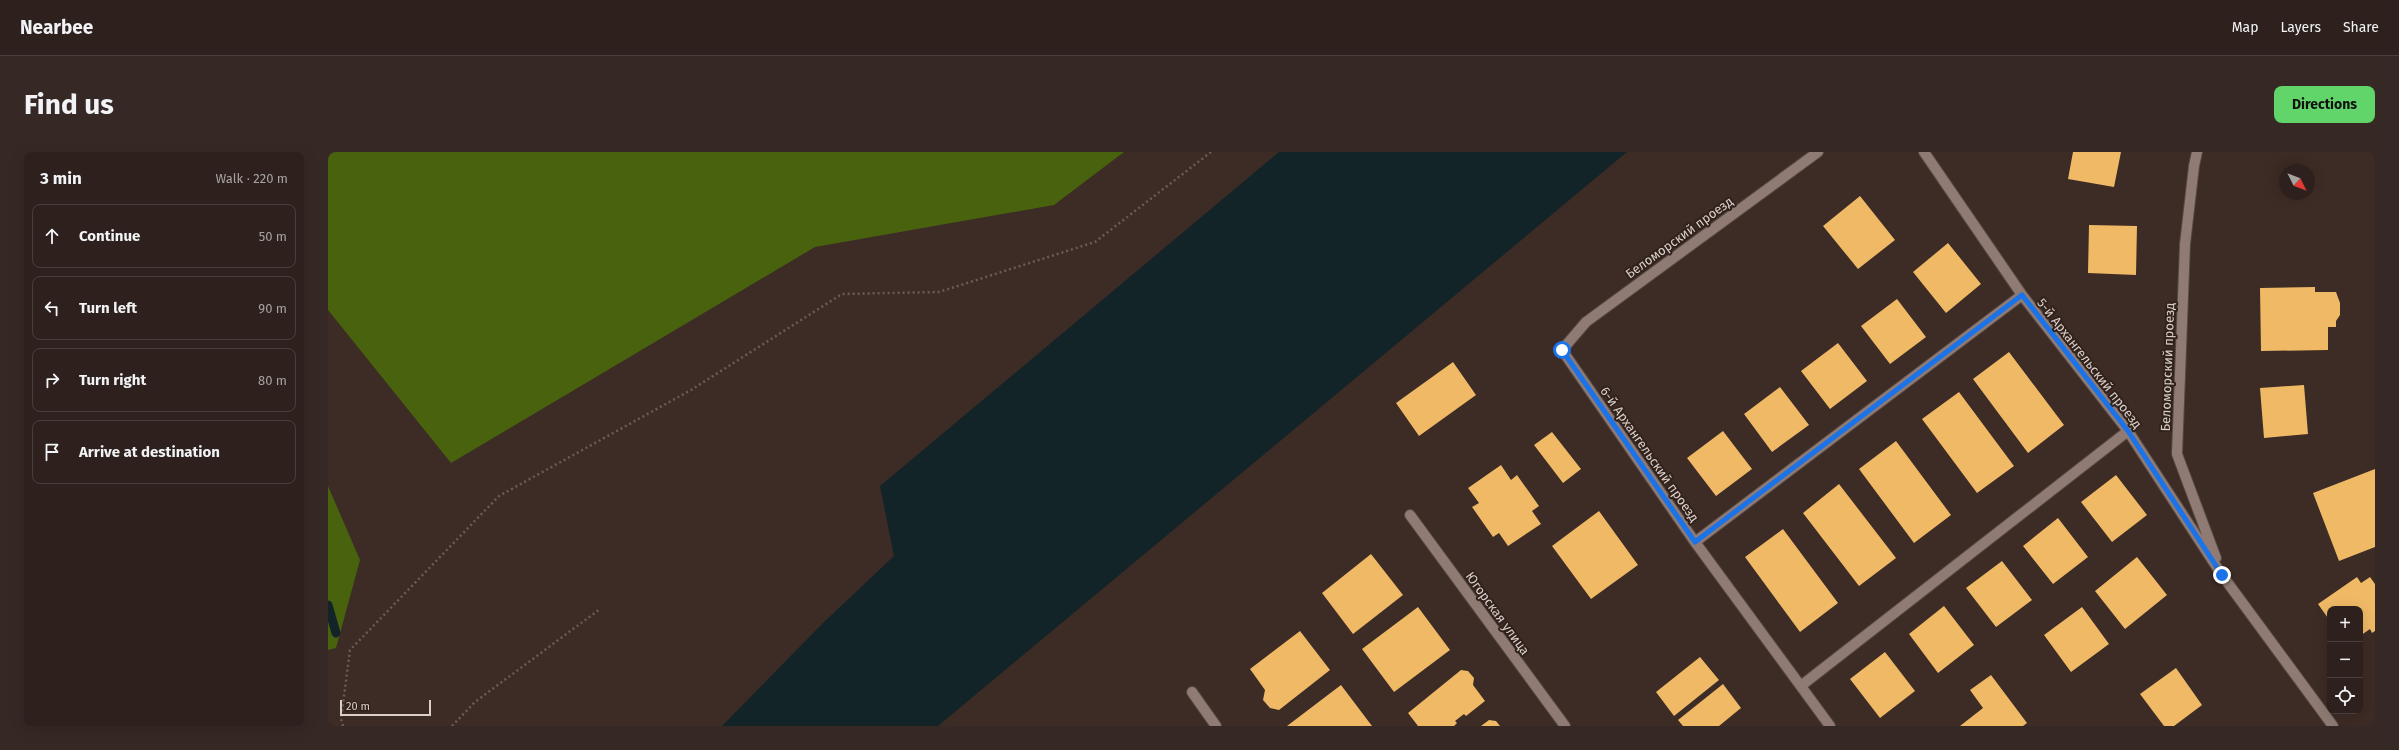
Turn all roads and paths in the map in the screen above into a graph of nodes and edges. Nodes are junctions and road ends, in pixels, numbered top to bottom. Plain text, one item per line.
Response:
1 (1211, 152) edge
2 (1818, 152) edge
3 (1924, 152) edge
4 (2197, 152) edge
5 (2022, 295) junction
6 (1562, 350) joint
7 (2128, 431) junction
8 (1410, 515) dead end
9 (1695, 542) junction
10 (2222, 575) junction
11 (600, 609) dead end
12 (1802, 685) junction
13 (1192, 692) dead end
14 (343, 726) edge
15 (452, 726) edge
16 (1216, 726) edge
17 (1565, 726) edge
18 (1830, 726) edge
19 (2333, 726) edge

1 - 14 path
2 - 6 street, Беломорский проезд
3 - 5 street, 5-й Архангельский проезд
4 - 10 street, Беломорский проезд
5 - 7 street, 5-й Архангельский проезд
5 - 9 street
6 - 9 street, 6-й Архангельский проезд
7 - 10 street, 5-й Архангельский проезд
7 - 12 street
8 - 17 street, Югорская улица
9 - 12 street, 6-й Архангельский проезд
10 - 19 street, 5-й Архангельский проезд
11 - 15 path
12 - 18 street, 6-й Архангельский проезд
13 - 16 street

